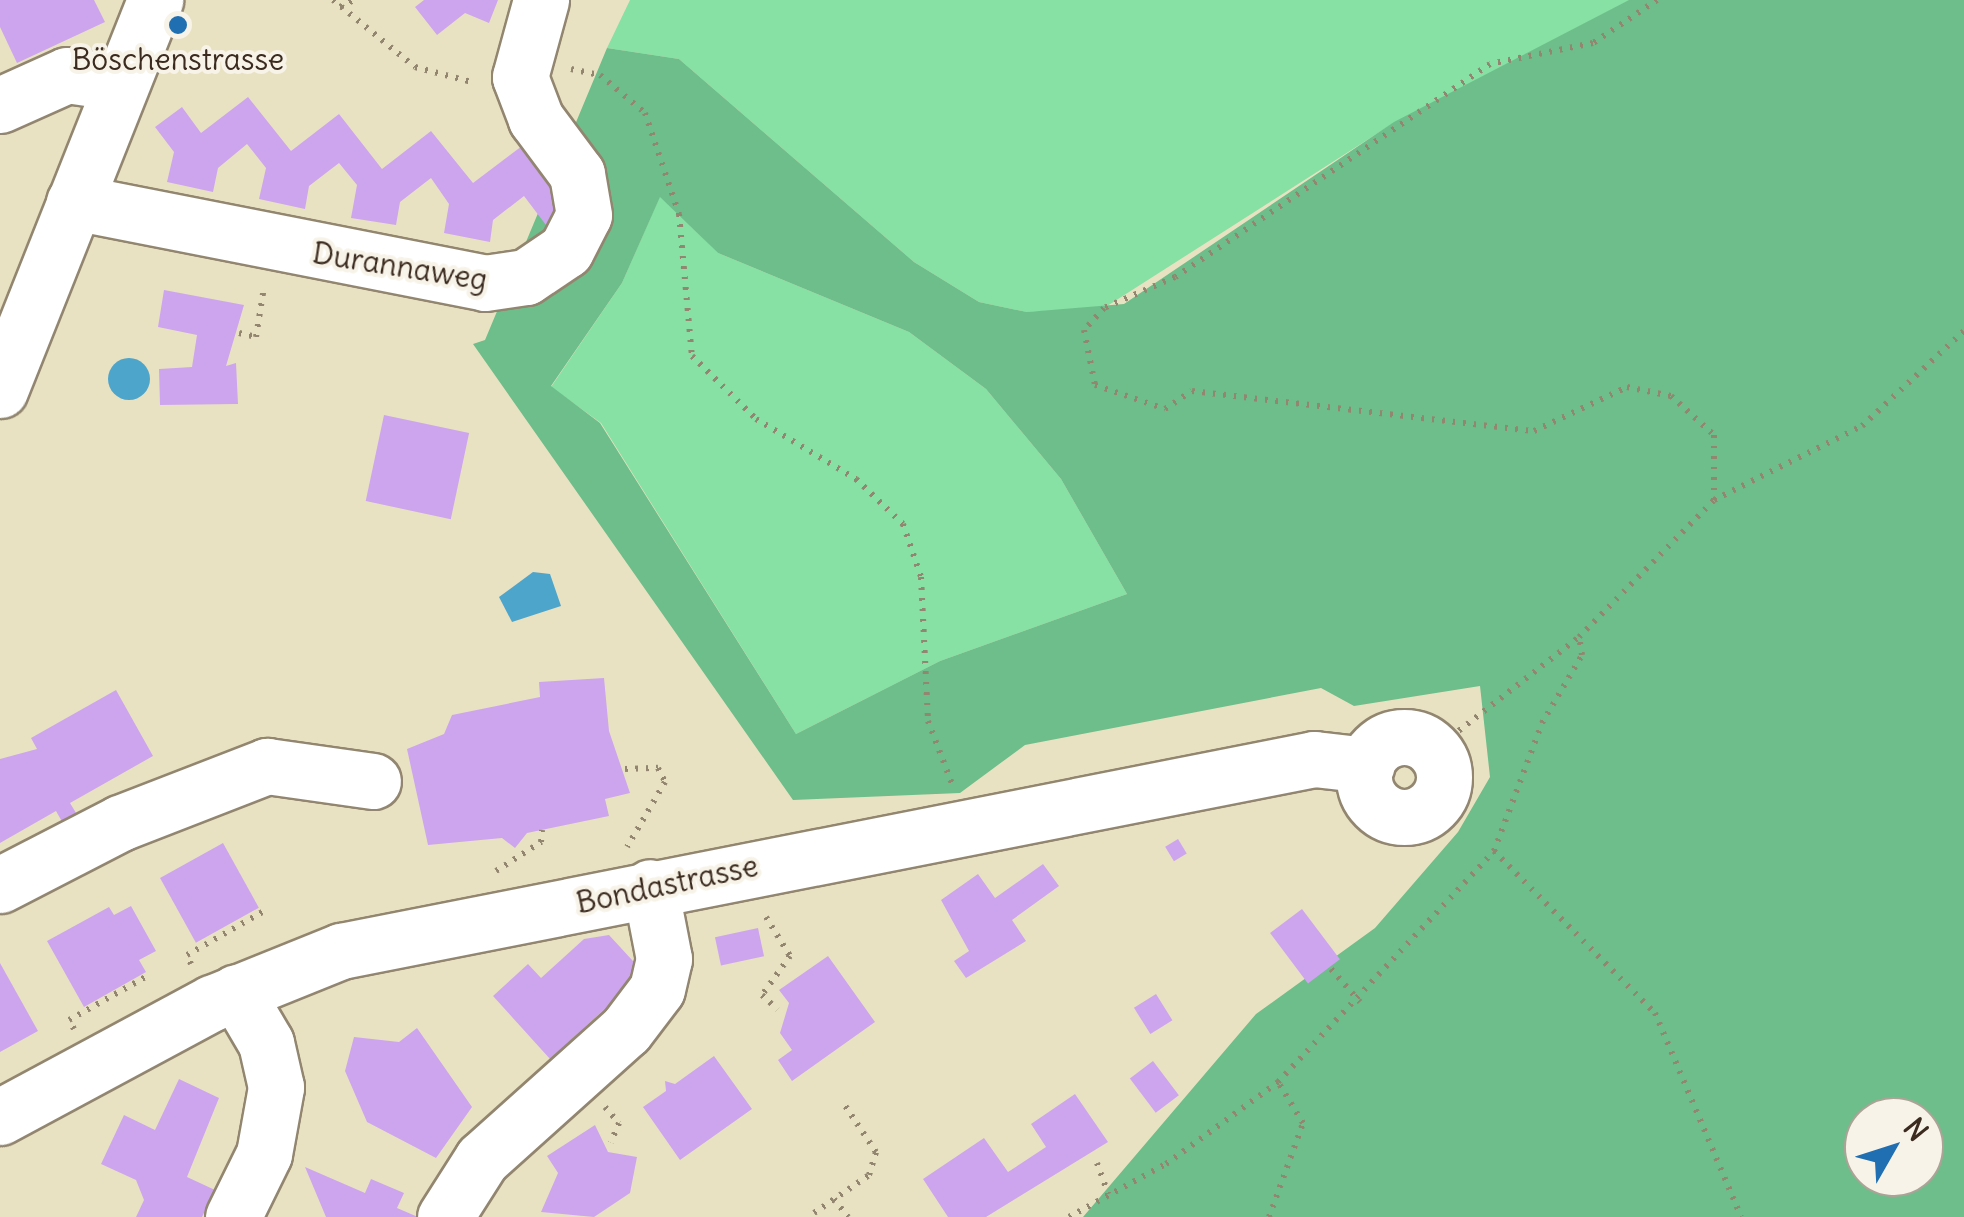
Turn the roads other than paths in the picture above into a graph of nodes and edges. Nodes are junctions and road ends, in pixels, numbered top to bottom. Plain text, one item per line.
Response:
1 (155, 0) edge
2 (542, 0) edge
3 (121, 83) junction
4 (0, 105) edge
5 (74, 202) junction
6 (0, 390) edge
7 (1434, 750) road end
8 (373, 781) dead end
9 (638, 865) junction
10 (0, 885) edge
11 (236, 992) junction
12 (0, 1117) edge
13 (233, 1217) edge
14 (445, 1217) edge

1 - 3 street
2 - 5 street, Durannaweg
3 - 4 street
3 - 5 street
5 - 6 street
7 - 9 street, Bondastrasse
8 - 10 street
9 - 11 street, Bondastrasse
9 - 14 street
11 - 12 street, Bondastrasse
11 - 13 street

